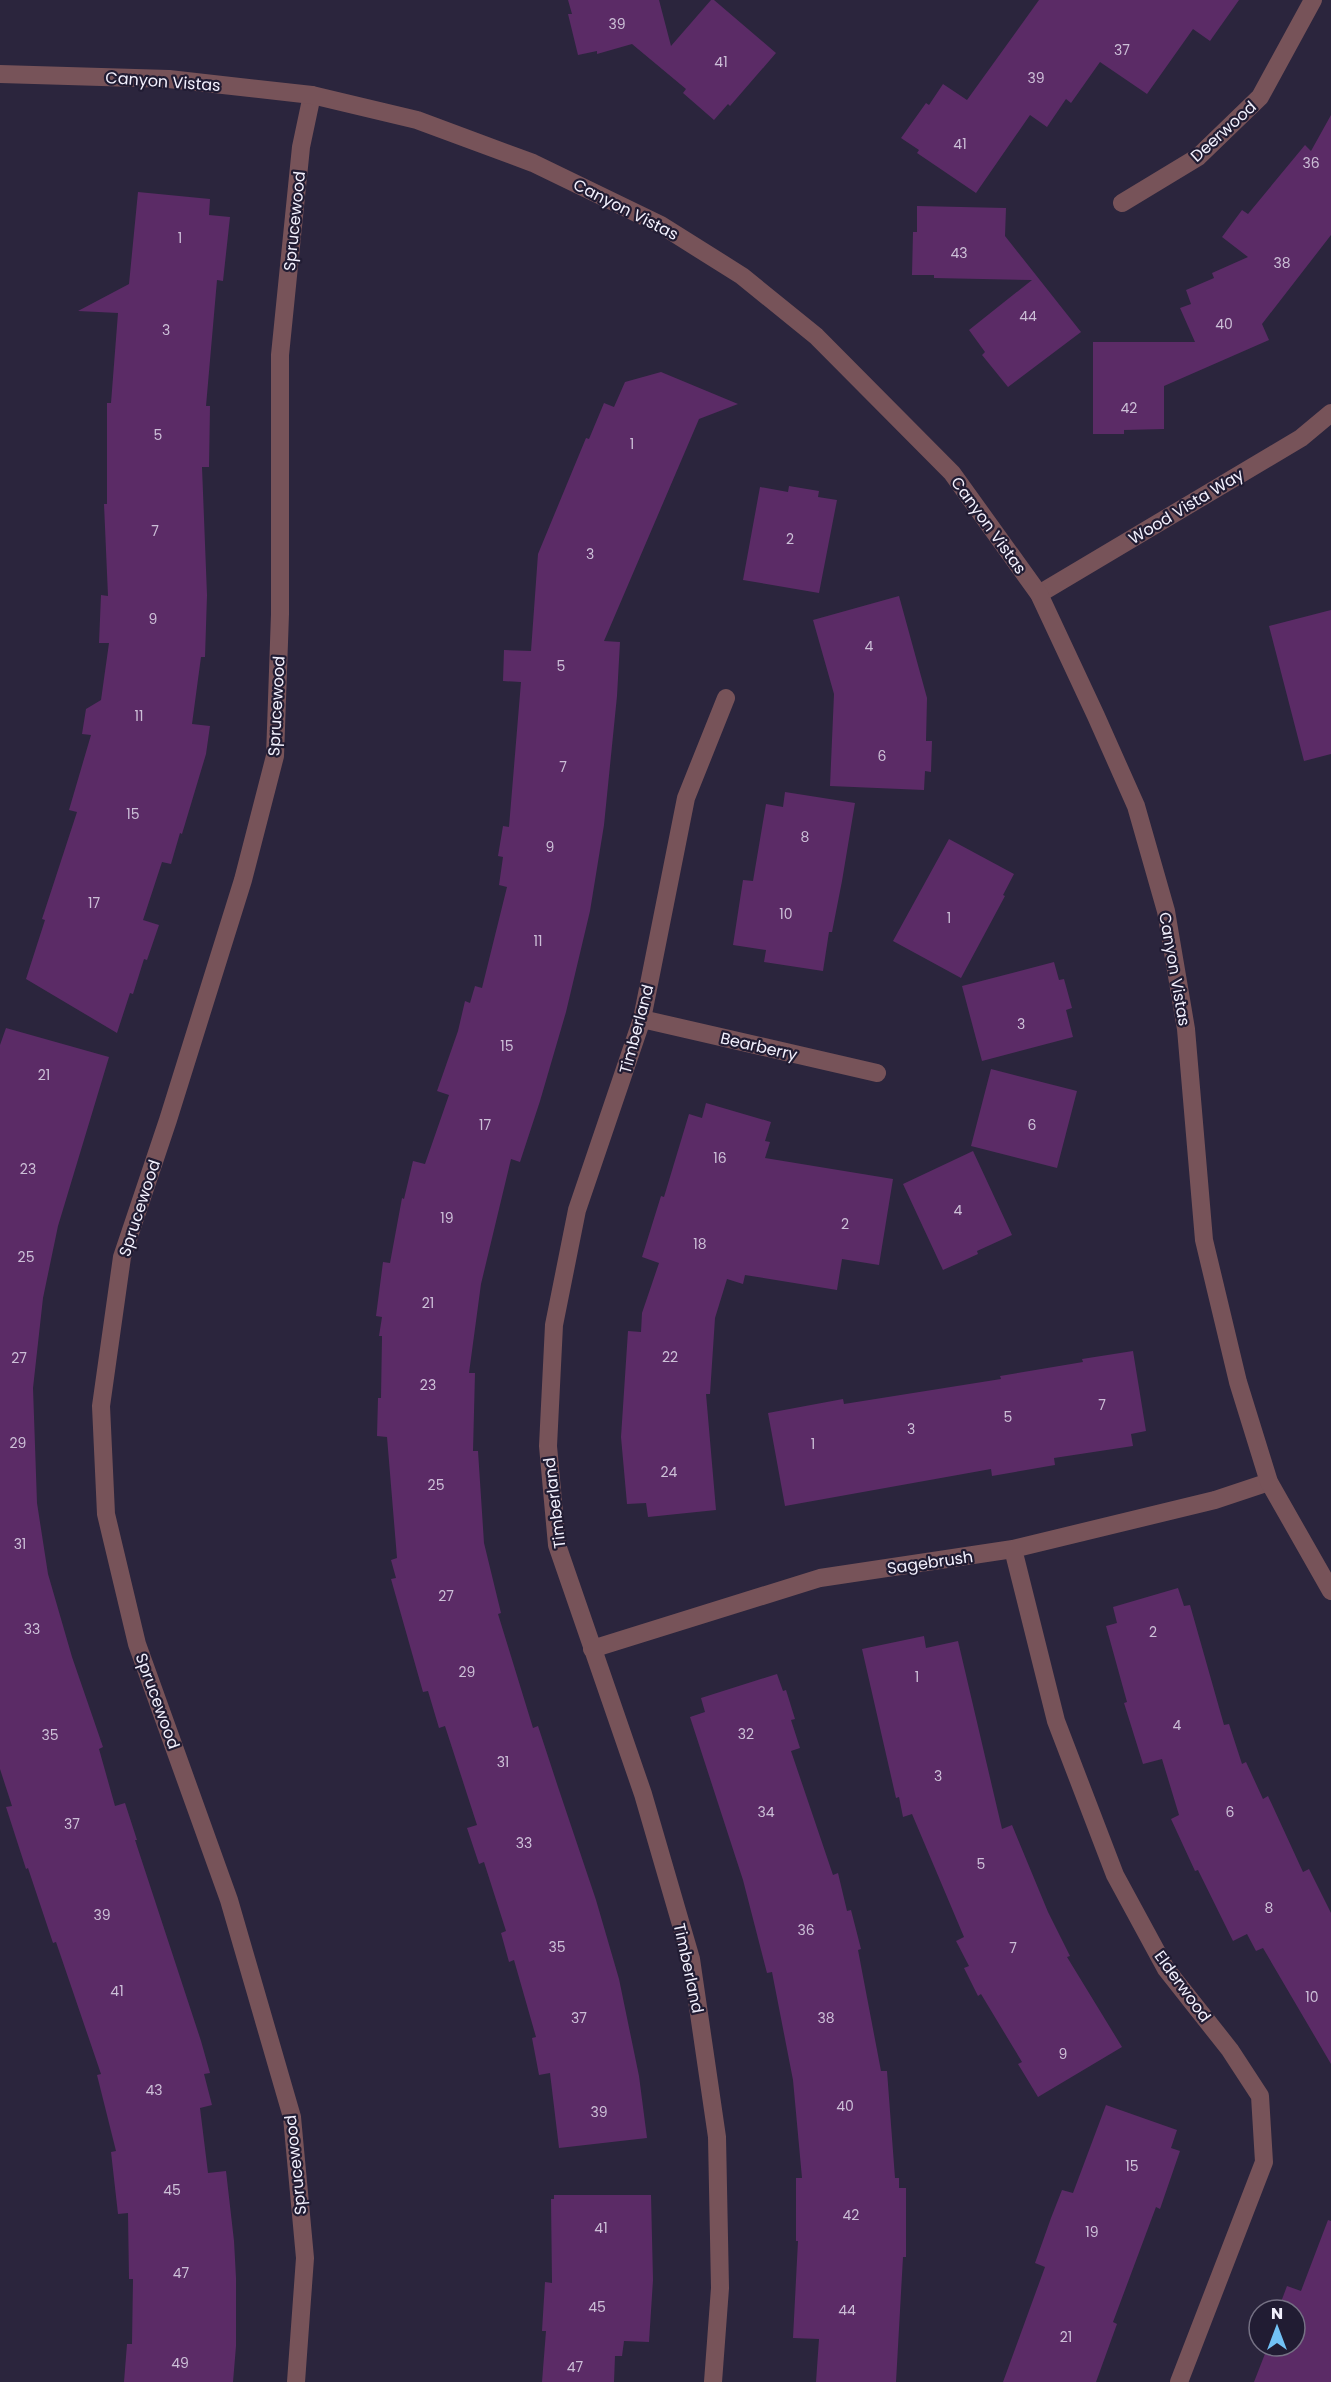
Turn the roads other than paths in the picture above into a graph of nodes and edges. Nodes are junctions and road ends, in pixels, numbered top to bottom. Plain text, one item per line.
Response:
1 (1313, 0) edge
2 (0, 74) edge
3 (312, 95) junction
4 (1122, 203) dead end
5 (1331, 413) edge
6 (1038, 594) junction
7 (726, 698) dead end
8 (642, 1019) junction
9 (877, 1073) dead end
10 (1269, 1482) junction
11 (1013, 1550) junction
12 (1331, 1591) edge
13 (592, 1649) junction
14 (296, 2382) edge
15 (713, 2382) edge
16 (1179, 2382) edge

1 - 4 street, Deerwood
2 - 3 street, Canyon Vistas
3 - 6 street, Canyon Vistas
3 - 14 street, Sprucewood
5 - 6 street, Wood Vista Way
6 - 10 street, Canyon Vistas
7 - 8 street, Timberland
8 - 9 street, Bearberry
8 - 13 street, Timberland
10 - 11 street, Sagebrush
10 - 12 street, Canyon Vistas
11 - 13 street, Sagebrush
11 - 16 street, Elderwood
13 - 15 street, Timberland

